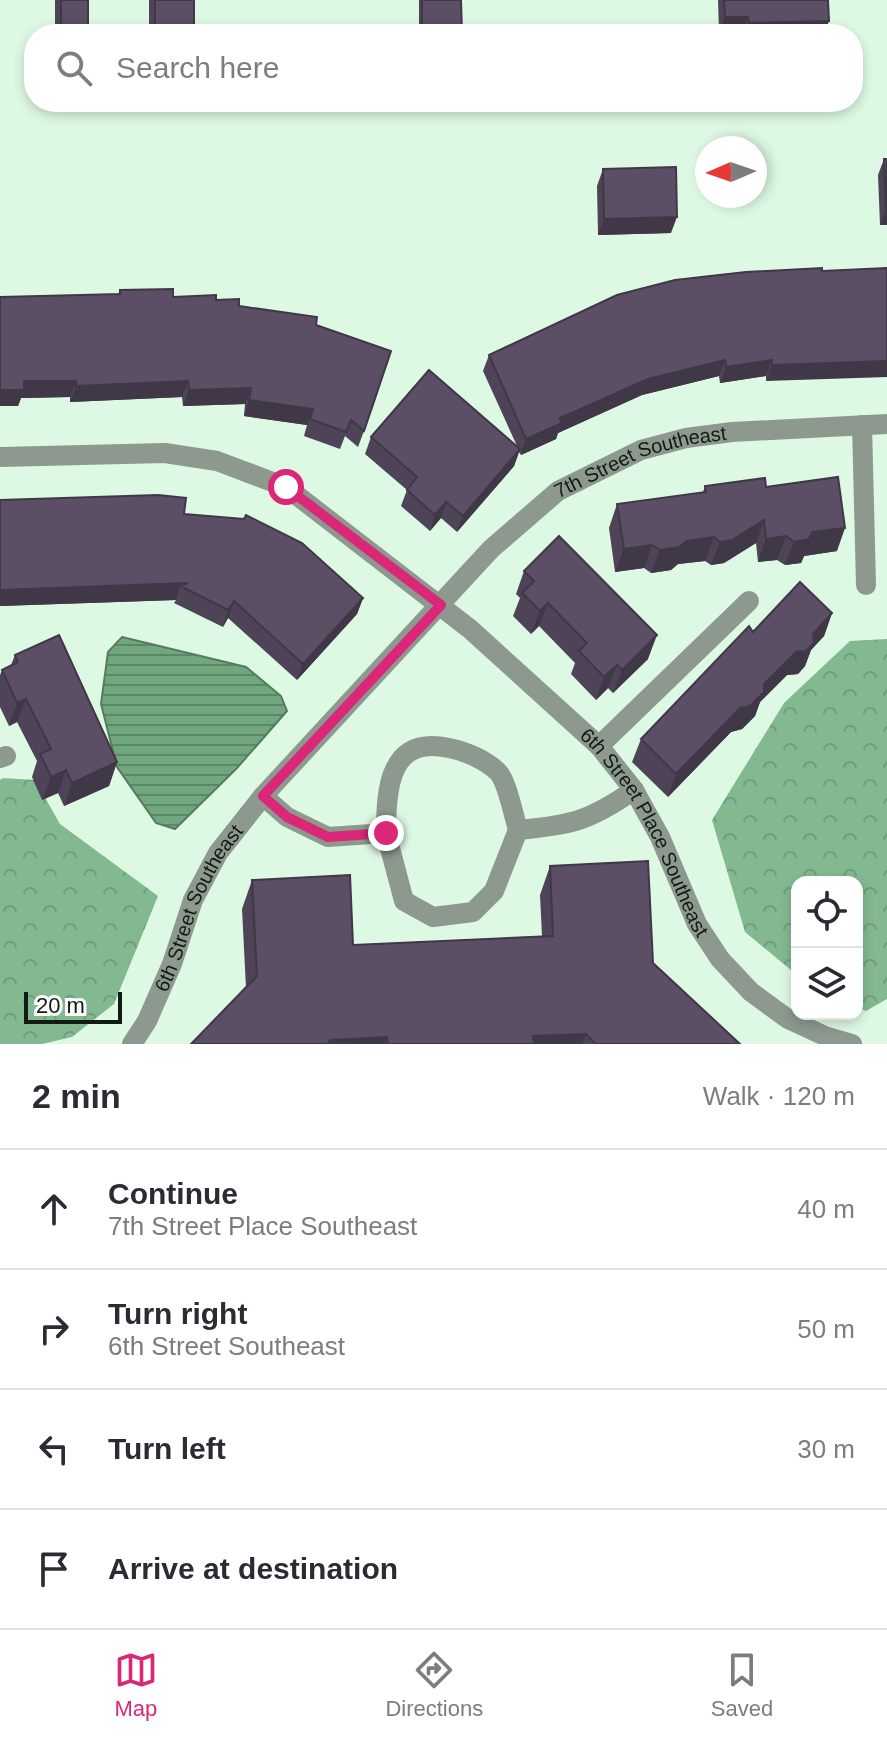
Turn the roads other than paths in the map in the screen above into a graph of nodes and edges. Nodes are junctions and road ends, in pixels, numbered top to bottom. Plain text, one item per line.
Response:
1 (887, 424) edge
2 (862, 425) junction
3 (0, 457) edge
4 (866, 585) dead end
5 (749, 601) dead end
6 (441, 605) junction
7 (599, 746) junction
8 (634, 790) junction
9 (263, 796) junction
10 (518, 830) junction
11 (386, 833) junction
12 (132, 1044) edge
13 (852, 1044) edge

1 - 2 street, 7th Street Southeast
2 - 4 street
2 - 6 street, 7th Street Southeast
3 - 6 street, 6th Street Place Southeast
5 - 7 street
6 - 7 street, 6th Street Place Southeast
6 - 9 street, 6th Street Southeast
7 - 8 street, 6th Street Place Southeast
8 - 10 street
8 - 13 street, 6th Street Place Southeast
9 - 11 street
9 - 12 street, 6th Street Southeast
10 - 11 street
10 - 11 street

